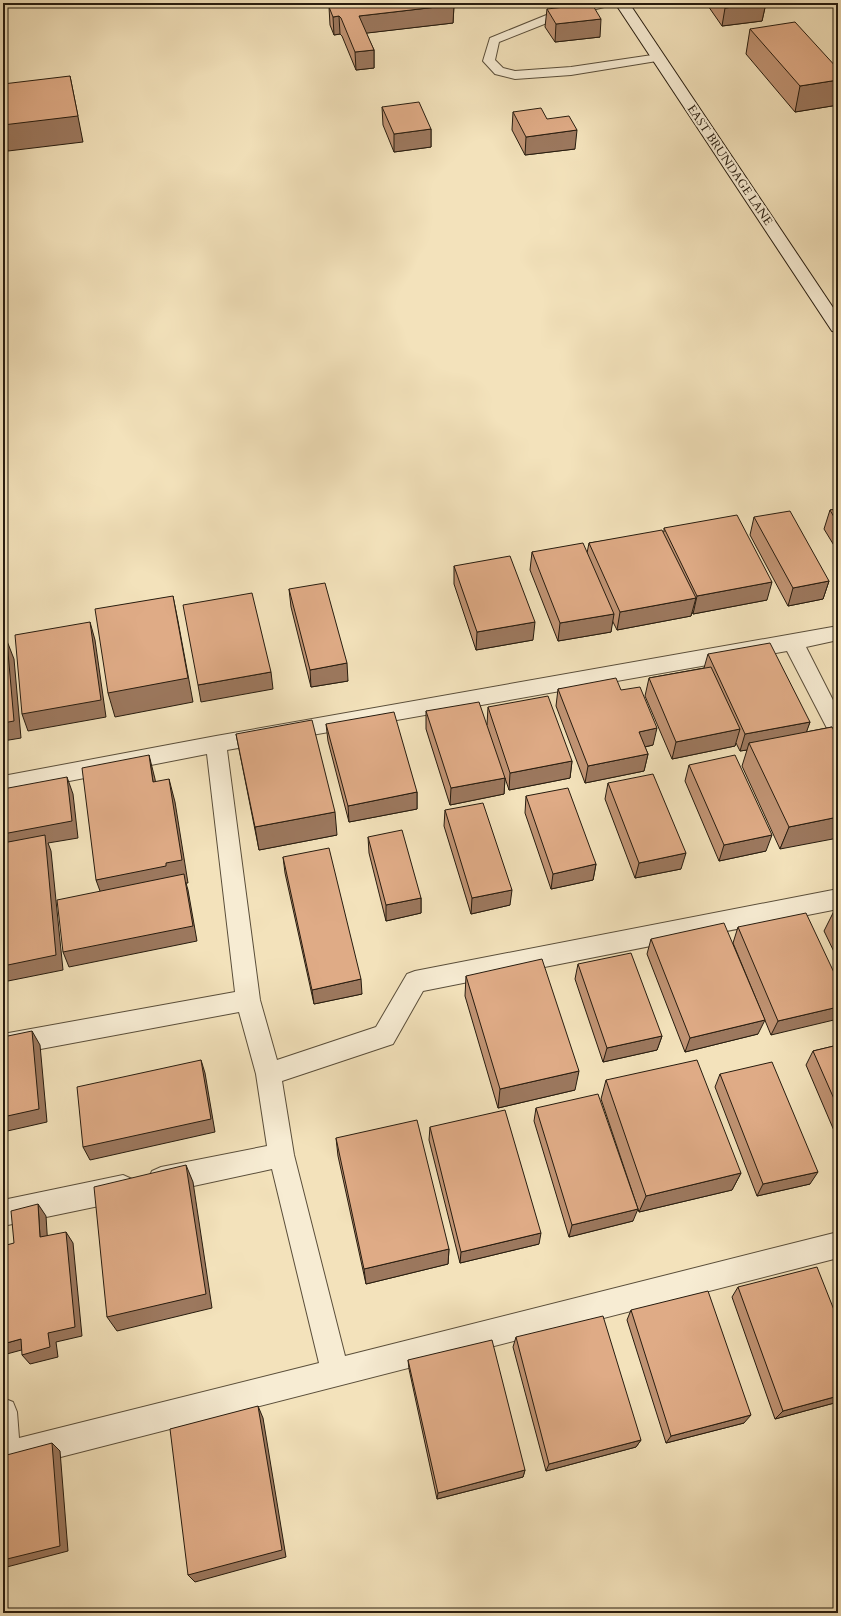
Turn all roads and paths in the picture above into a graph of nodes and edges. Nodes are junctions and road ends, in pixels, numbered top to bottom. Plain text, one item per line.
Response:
1 (608, 3) edge
2 (622, 3) edge
3 (659, 58) junction
4 (838, 327) edge
5 (838, 633) edge
6 (793, 642) junction
7 (838, 730) edge
8 (216, 744) junction
9 (3, 785) edge
10 (838, 899) edge
11 (248, 1000) junction
12 (3, 1045) edge
13 (268, 1074) junction
14 (281, 1155) junction
15 (3, 1214) edge
16 (838, 1245) edge
17 (335, 1372) junction
18 (3, 1412) edge

1 - 3 lane
2 - 3 street, EAST BRUNDAGE LANE
3 - 4 street, EAST BRUNDAGE LANE
5 - 6 street
6 - 7 street
6 - 8 street
8 - 9 street
8 - 11 street
10 - 13 street
11 - 12 street
11 - 13 street
13 - 14 street
14 - 15 street
14 - 17 street
16 - 17 street
17 - 18 street

